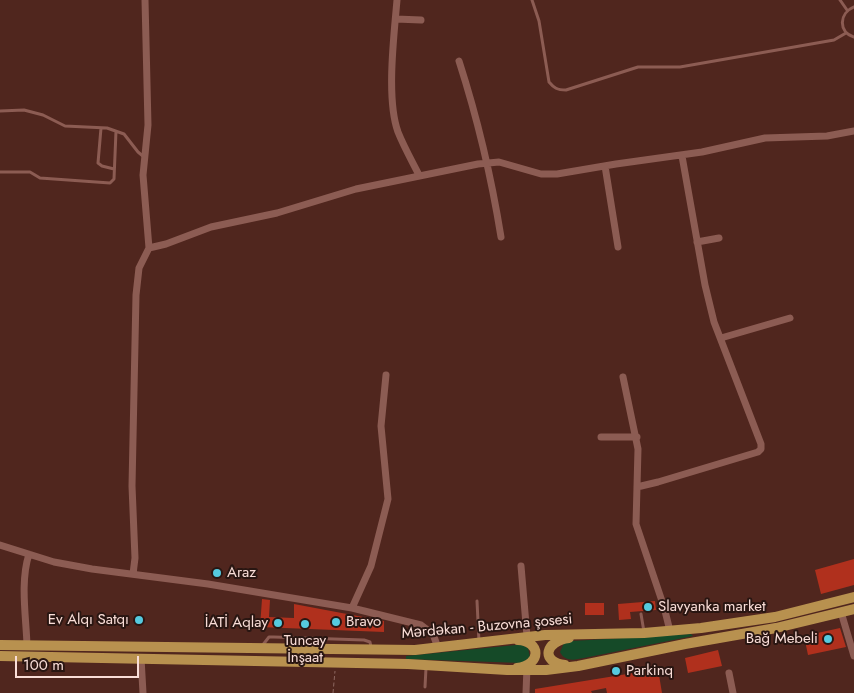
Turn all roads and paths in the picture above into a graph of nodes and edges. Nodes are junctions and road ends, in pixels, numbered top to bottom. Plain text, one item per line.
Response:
1 (145, 0) edge
2 (397, 0) edge
3 (532, 0) edge
4 (840, 0) edge
5 (854, 7) edge
6 (847, 10) junction
7 (396, 19) junction
8 (421, 20) dead end
9 (846, 33) junction
10 (854, 37) edge
11 (459, 61) dead end
12 (0, 111) edge
13 (101, 128) junction
14 (116, 131) junction
15 (854, 131) edge
16 (682, 156) junction
17 (144, 158) junction
18 (488, 162) junction
19 (605, 166) junction
20 (114, 169) junction
21 (0, 172) edge
22 (419, 175) junction
23 (502, 237) dead end
24 (719, 238) dead end
25 (697, 242) junction
26 (149, 248) junction
27 (618, 248) dead end
28 (790, 318) dead end
29 (721, 338) junction
30 (386, 375) dead end
31 (622, 377) dead end
32 (636, 436) junction
33 (601, 437) dead end
34 (637, 487) junction
35 (0, 544) edge
36 (28, 554) junction
37 (521, 566) dead end
38 (133, 574) junction
39 (854, 598) edge
40 (477, 601) dead end
41 (352, 608) junction
42 (854, 609) edge
43 (842, 612) junction
44 (642, 614) dead end
45 (670, 631) junction
46 (644, 632) junction
47 (594, 634) junction
48 (527, 636) junction
49 (500, 640) junction
50 (479, 643) junction
51 (0, 645) edge
52 (27, 645) junction
53 (438, 648) junction
54 (0, 656) edge
55 (854, 656) edge
56 (141, 658) junction
57 (335, 662) junction
58 (426, 665) junction
59 (578, 666) junction
60 (527, 669) junction
61 (728, 673) dead end
62 (424, 687) dead end
63 (144, 693) edge
64 (334, 693) edge
65 (526, 693) edge
66 (733, 693) edge

1 - 17 street
2 - 7 street
3 - 9 lane
4 - 6 lane
5 - 6 lane
6 - 9 lane
7 - 8 street
7 - 22 street
9 - 10 lane
11 - 18 street
12 - 13 lane
13 - 14 lane
13 - 20 lane
14 - 17 lane
14 - 20 lane
15 - 16 street
16 - 19 street
16 - 25 street
17 - 26 street
18 - 19 street
18 - 22 street
18 - 23 street
19 - 27 street
20 - 21 lane
22 - 26 street
24 - 25 street
25 - 29 street
26 - 38 street
28 - 29 street
29 - 34 street
30 - 41 street
31 - 32 street
32 - 33 street
32 - 34 street
34 - 45 street
35 - 36 street
36 - 38 street
36 - 52 street
37 - 48 street
38 - 41 street
39 - 45 main road, Mərdəkan - Buzovna şosesi
40 - 50 lane
41 - 53 street
42 - 43 main road
43 - 55 street
43 - 59 main road
44 - 46 lane
45 - 46 main road, Mərdəkan - Buzovna şosesi
46 - 47 main road, Mərdəkan - Buzovna şosesi
47 - 48 main road, Mərdəkan - Buzovna şosesi
47 - 59 main road
48 - 49 main road, Mərdəkan - Buzovna şosesi
49 - 50 main road, Mərdəkan - Buzovna şosesi
49 - 60 main road
50 - 53 main road, Mərdəkan - Buzovna şosesi
51 - 52 main road, Mərdəkan - Buzovna şosesi
52 - 53 main road, Mərdəkan - Buzovna şosesi
54 - 56 main road, Mərdəkan - Buzovna şosesi
56 - 57 main road, Mərdəkan - Buzovna şosesi
56 - 63 street
57 - 58 main road, Mərdəkan - Buzovna şosesi
57 - 64 path
58 - 60 main road, Mərdəkan - Buzovna şosesi
58 - 62 lane
59 - 60 main road
60 - 65 street
61 - 66 street

